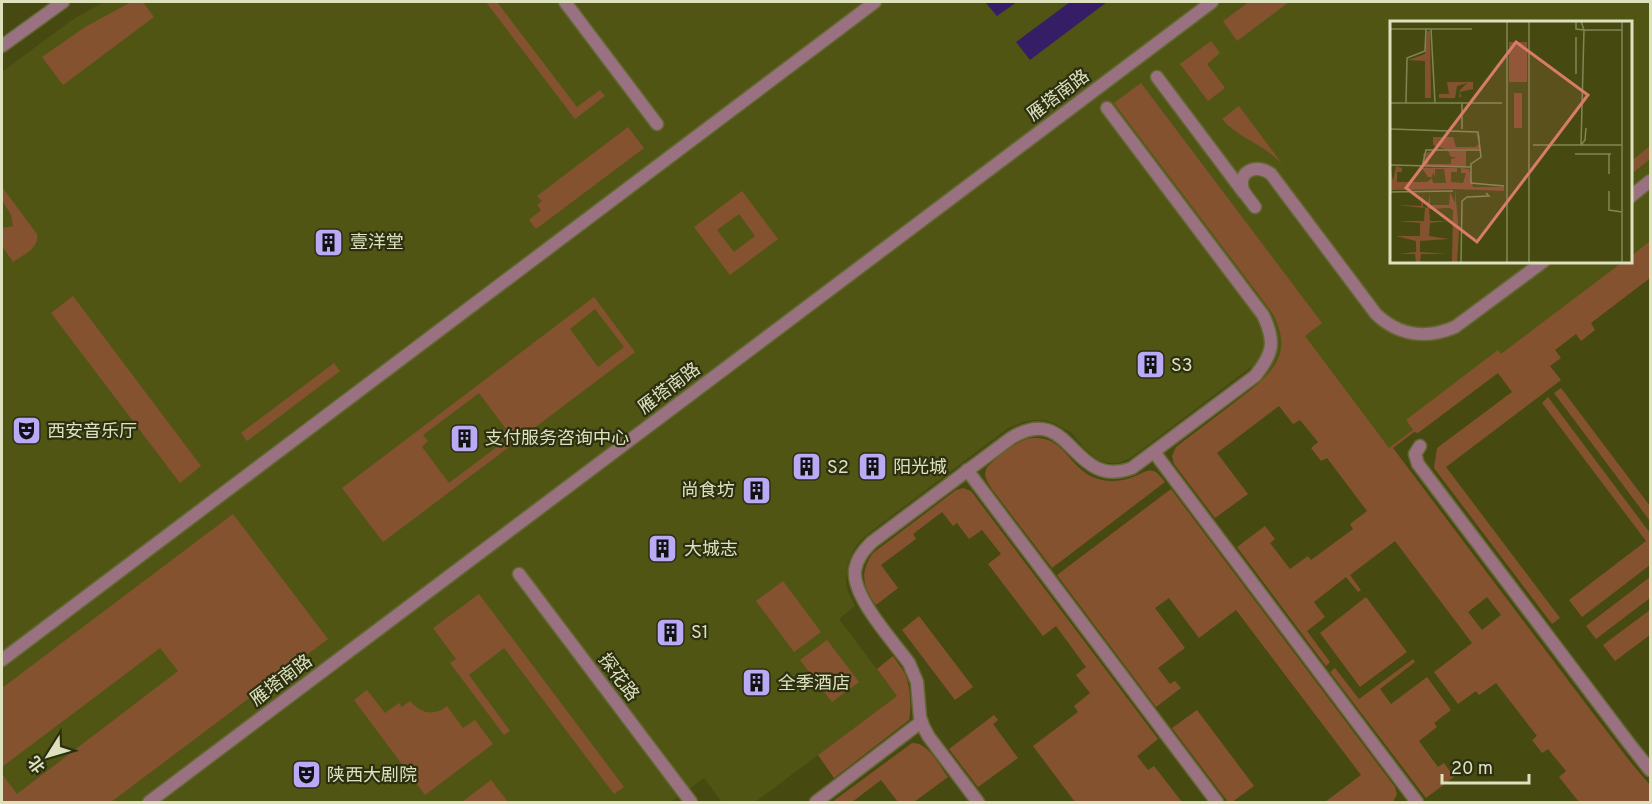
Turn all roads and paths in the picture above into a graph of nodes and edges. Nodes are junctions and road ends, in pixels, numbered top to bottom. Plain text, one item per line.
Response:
1 (63, 2) edge
2 (566, 2) edge
3 (875, 2) edge
4 (1212, 2) edge
5 (2, 46) edge
6 (1157, 77) dead end
7 (1107, 108) dead end
8 (657, 124) dead end
9 (1650, 181) edge
10 (1245, 194) junction
11 (1631, 195) edge
12 (1255, 207) dead end
13 (1543, 262) edge
14 (1420, 446) dead end
15 (1154, 452) junction
16 (967, 470) junction
17 (519, 573) dead end
18 (2, 660) edge
19 (921, 722) junction
20 (1650, 770) edge
21 (1413, 801) edge
22 (149, 802) edge
23 (691, 802) edge
24 (816, 802) edge
25 (978, 802) edge
26 (1217, 802) edge

1 - 5 street
2 - 8 street
3 - 18 street
4 - 22 street, 雁塔南路
6 - 10 street
7 - 15 street
9 - 11 street
10 - 12 street
10 - 13 street
14 - 20 street
15 - 16 street
15 - 21 street
16 - 19 street
16 - 26 street
17 - 23 street, 探花路
19 - 24 street
19 - 25 street

